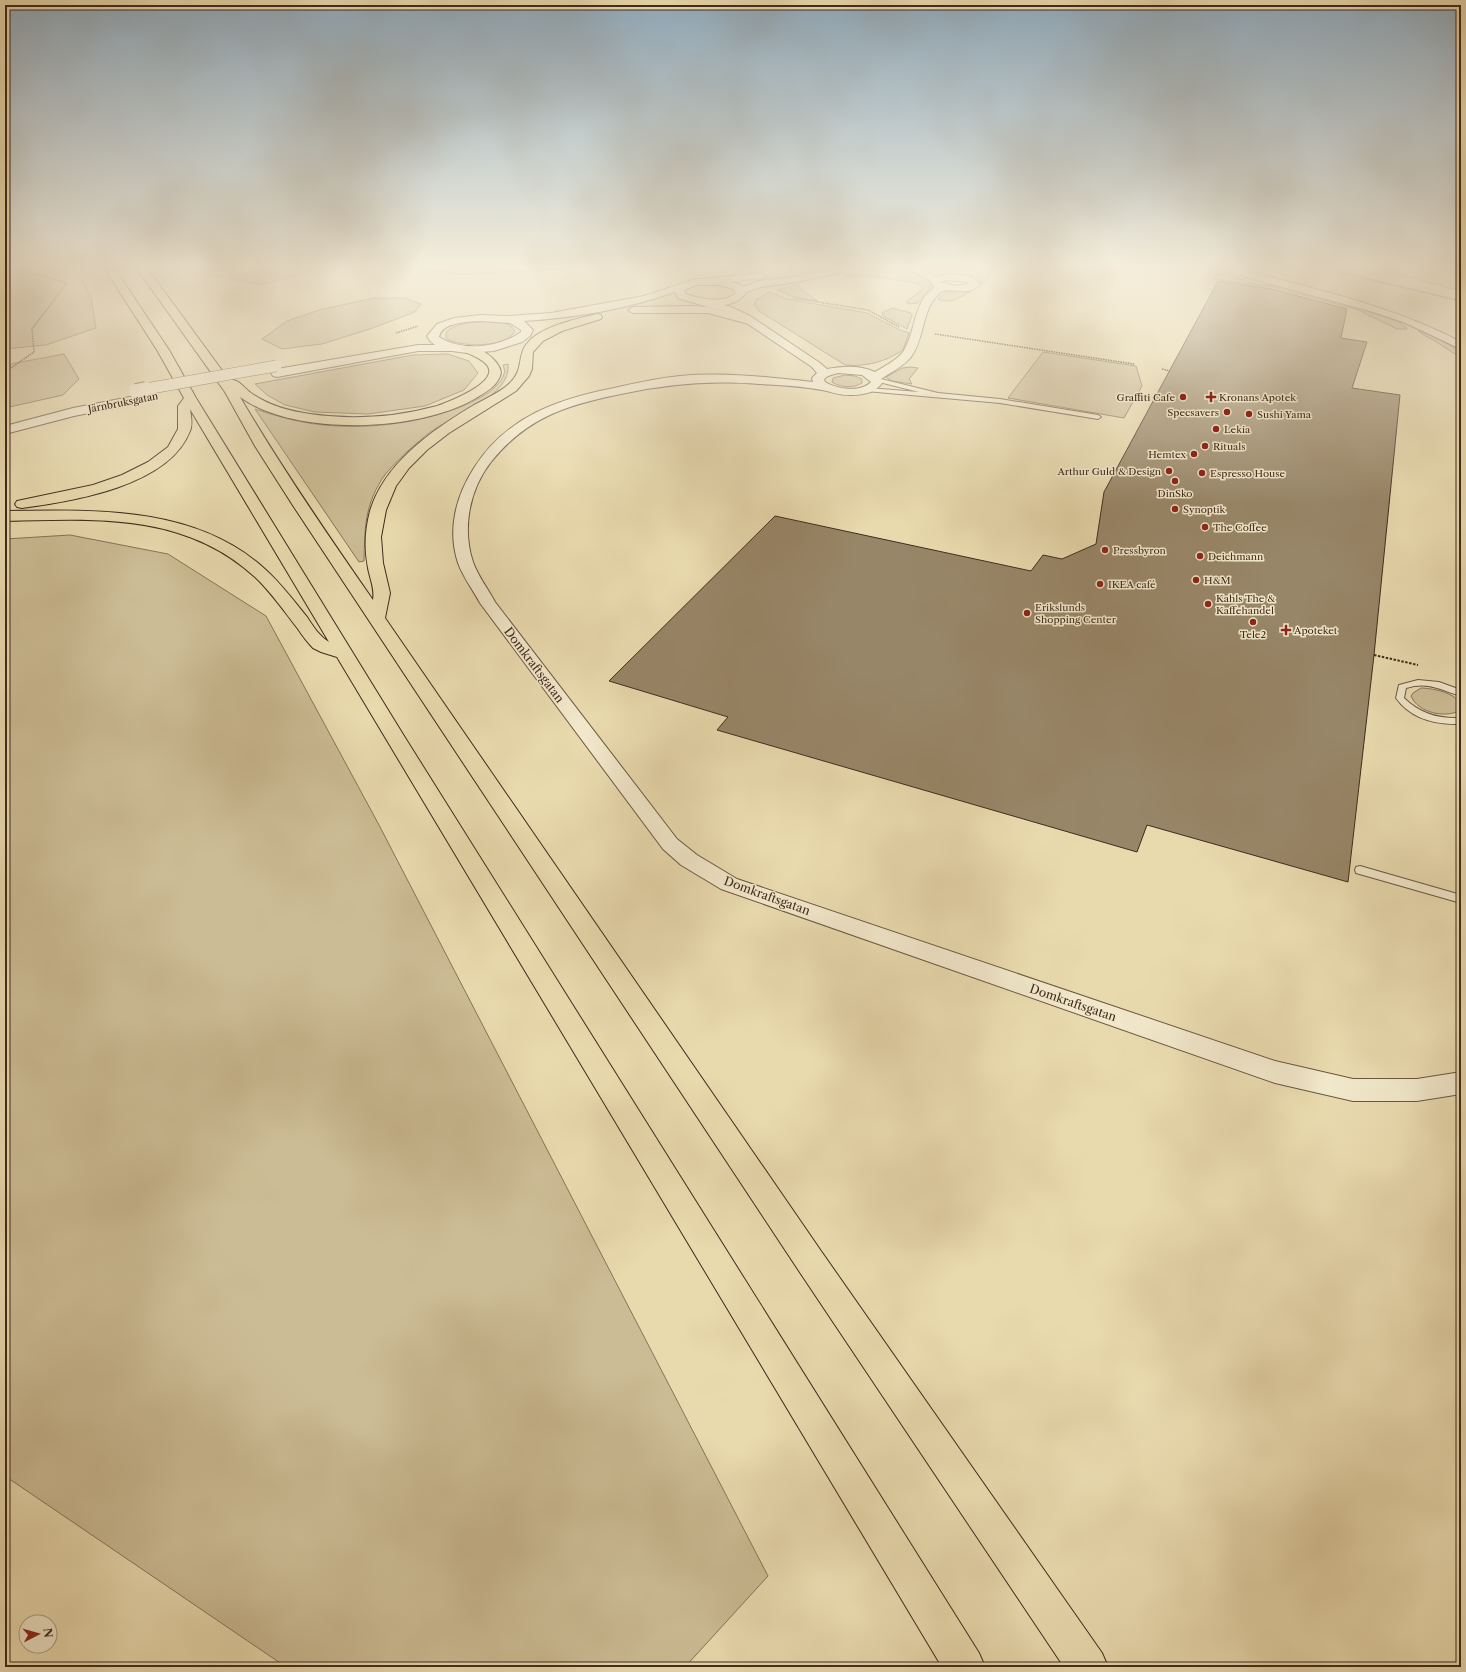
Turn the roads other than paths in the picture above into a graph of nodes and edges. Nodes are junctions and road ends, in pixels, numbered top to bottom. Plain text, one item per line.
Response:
1 (161, 347) edge
2 (199, 347) edge
3 (365, 347) edge
4 (454, 347) edge
5 (499, 347) edge
6 (514, 347) edge
7 (530, 347) edge
8 (789, 347) edge
9 (806, 347) edge
10 (911, 347) edge
11 (461, 349) junction
12 (892, 365) junction
13 (213, 366) junction
14 (277, 370) junction
15 (846, 370) junction
16 (823, 374) junction
17 (876, 379) junction
18 (765, 380) junction
19 (825, 387) junction
20 (868, 390) junction
21 (138, 395) junction
22 (938, 395) junction
23 (499, 396) junction
24 (190, 398) junction
25 (1098, 418) dead end
26 (5, 421) edge
27 (5, 430) edge
28 (5, 506) edge
29 (5, 516) edge
30 (376, 617) junction
31 (345, 653) junction
32 (1461, 693) edge
33 (1461, 722) edge
34 (1360, 870) dead end
35 (1461, 899) edge
36 (1461, 1083) edge
37 (965, 1667) edge
38 (1088, 1667) edge

1 - 24 highway
2 - 13 highway
3 - 14 street, Järnbruksgatan
4 - 11 street
5 - 11 street, Järnbruksgatan
6 - 23 highway
7 - 23 highway
8 - 16 street
9 - 15 street
10 - 12 street
11 - 13 highway
11 - 14 street, Järnbruksgatan
12 - 15 street
12 - 17 street
13 - 30 highway
14 - 21 street, Järnbruksgatan
15 - 16 street, Domkraftsgatan
15 - 17 street
16 - 18 street, Domkraftsgatan
16 - 19 street
17 - 20 street
17 - 22 lane
18 - 19 street, Domkraftsgatan
18 - 36 street, Domkraftsgatan
19 - 20 street, Domkraftsgatan
20 - 22 lane
21 - 26 street, Järnbruksgatan
21 - 27 street, Järnbruksgatan
22 - 25 lane
23 - 30 highway
24 - 28 highway
24 - 31 highway
29 - 31 highway
30 - 38 highway
31 - 37 highway
32 - 33 lane
34 - 35 lane

